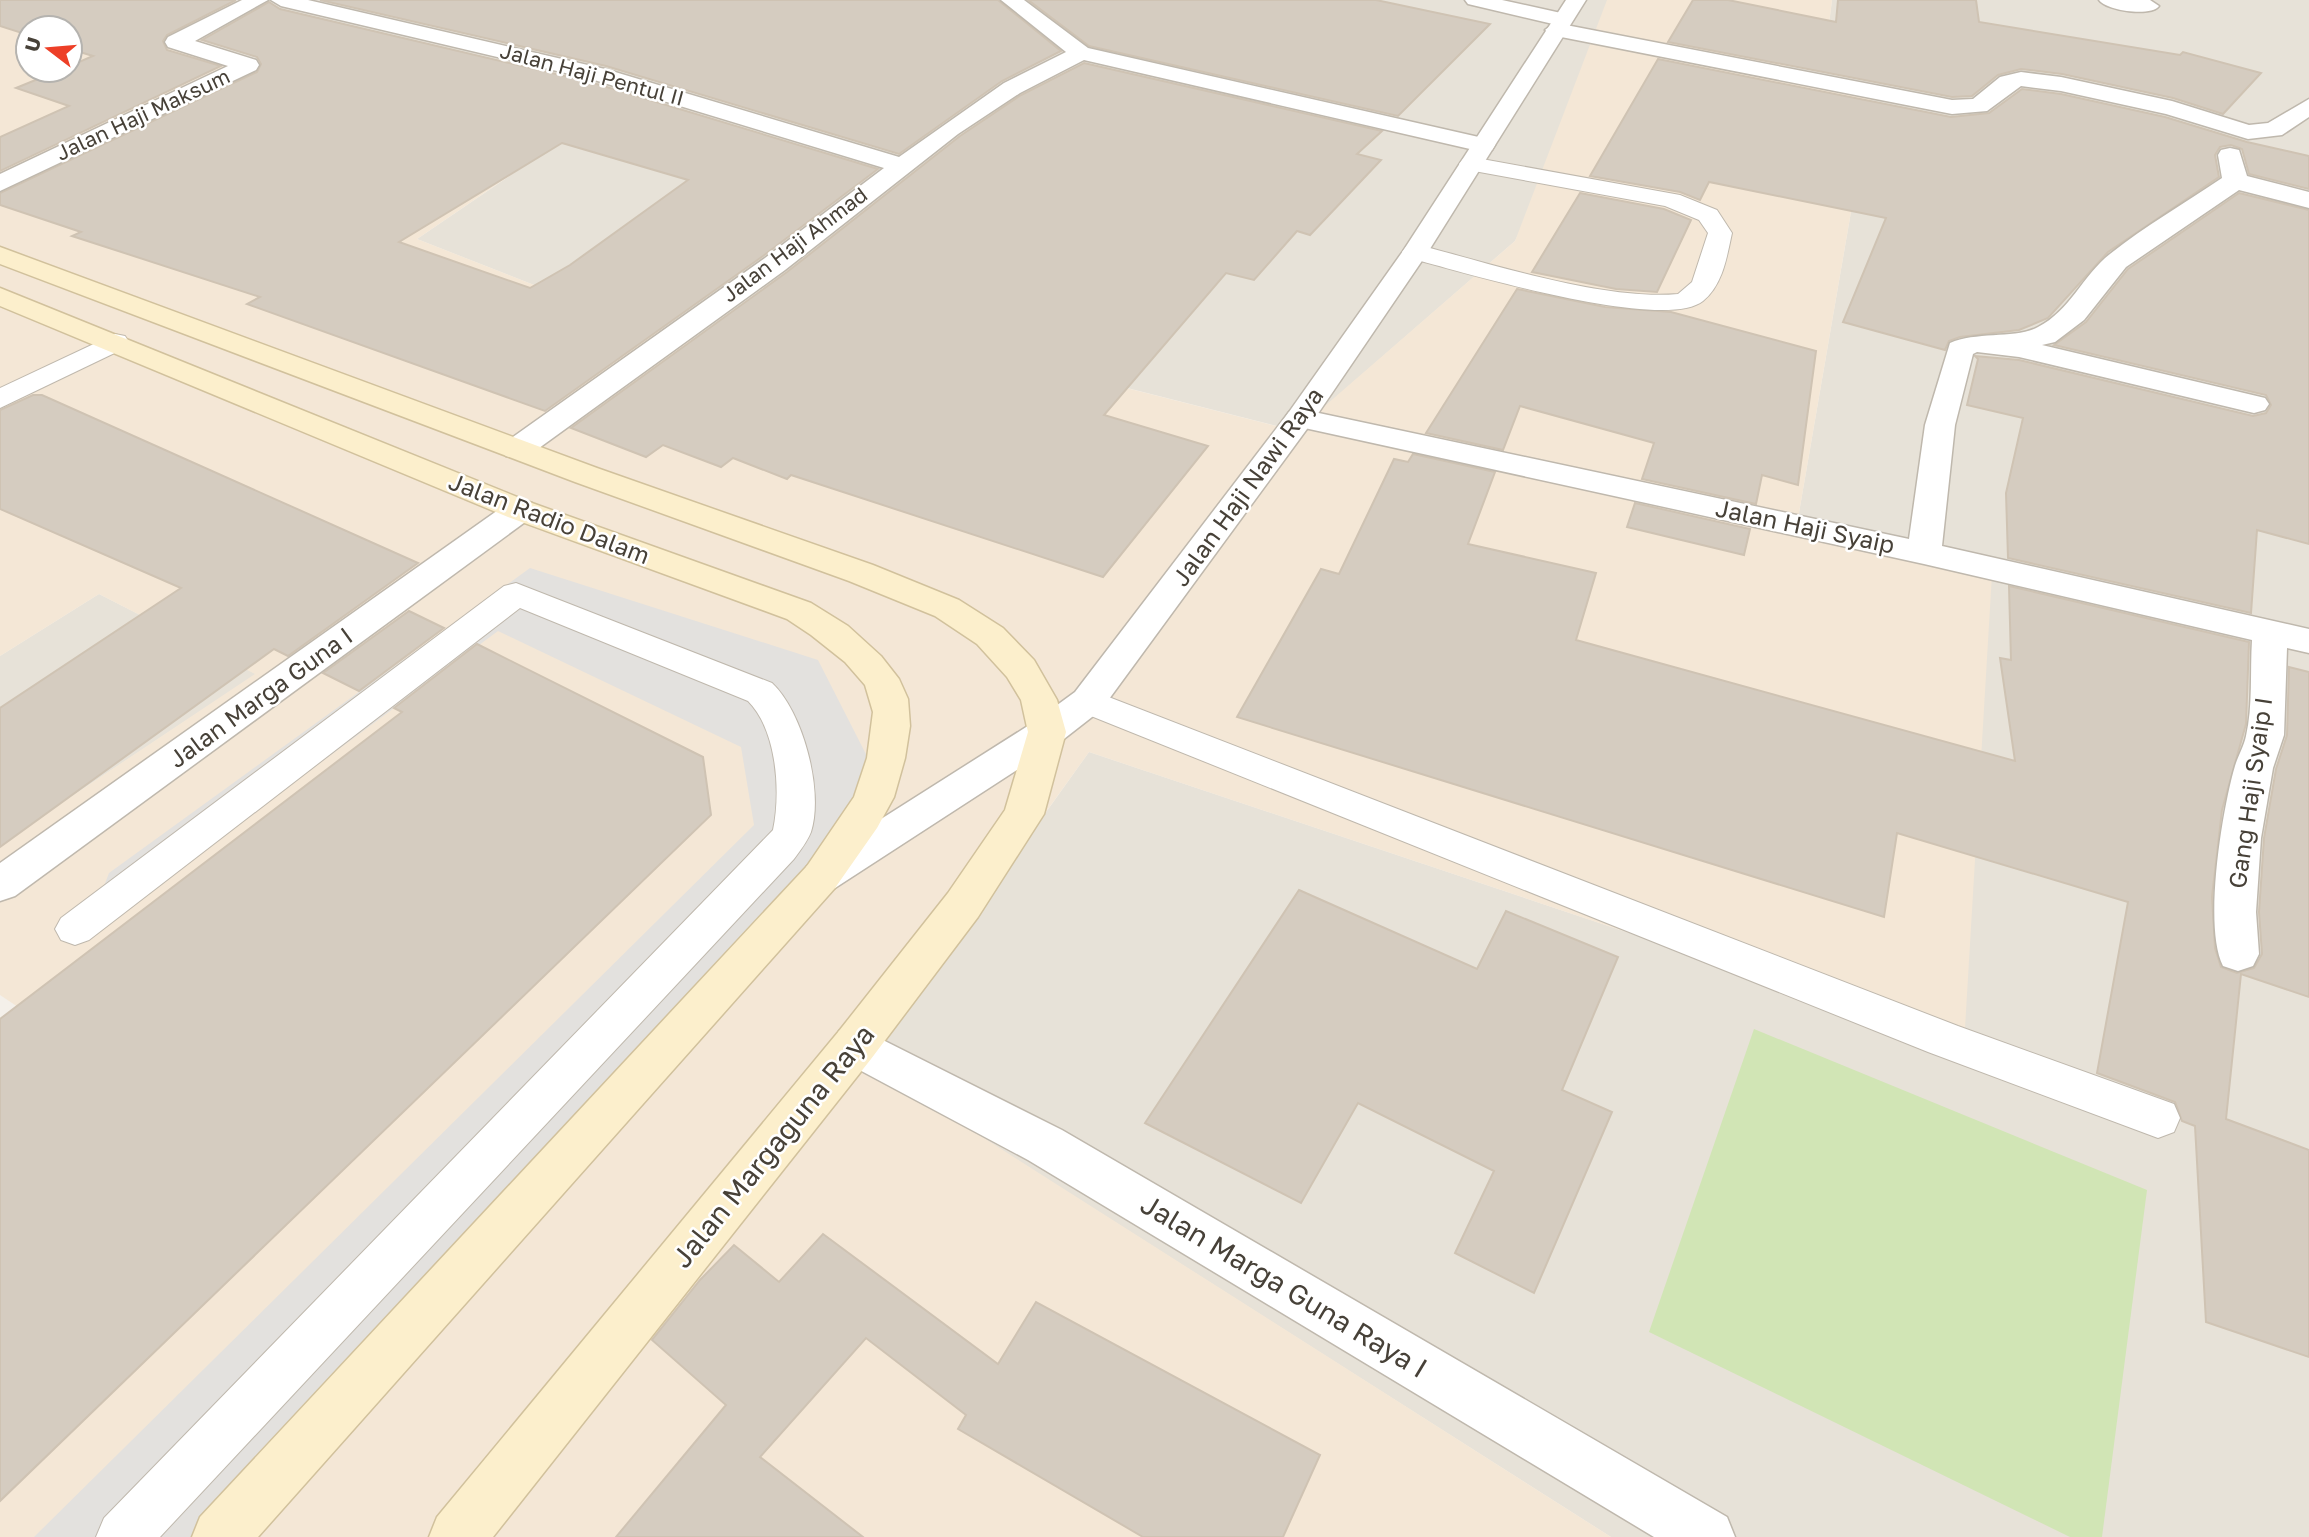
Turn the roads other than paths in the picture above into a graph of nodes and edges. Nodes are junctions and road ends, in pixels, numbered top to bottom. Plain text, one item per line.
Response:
1 (258, 0) edge
2 (281, 0) edge
3 (1012, 0) edge
4 (1475, 0) edge
5 (2109, 0) edge
6 (2149, 6) dead end
7 (1565, 17) edge
8 (1081, 53) junction
9 (2309, 106) edge
10 (2248, 132) junction
11 (1477, 154) junction
12 (900, 165) junction
13 (2235, 181) junction
14 (0, 183) edge
15 (2309, 200) edge
16 (1415, 252) junction
17 (0, 255) edge
18 (0, 296) edge
19 (115, 342) junction
20 (1986, 343) junction
21 (0, 399) edge
22 (2254, 404) dead end
23 (1300, 418) junction
24 (517, 449) junction
25 (520, 510) junction
26 (1924, 553) junction
27 (2270, 632) junction
28 (2309, 641) edge
29 (1088, 701) junction
30 (1047, 732) junction
31 (821, 877) junction
32 (0, 885) edge
33 (75, 929) dead end
34 (2238, 954) dead end
35 (855, 1045) junction
36 (2158, 1118) dead end
37 (123, 1537) edge
38 (220, 1537) edge
39 (457, 1537) edge
40 (1707, 1537) edge

1 - 14 street, Jalan Haji Maksum
2 - 12 street, Jalan Haji Pentul II
3 - 8 street
4 - 7 street
5 - 6 street
7 - 10 street
7 - 11 street, Jalan Haji Nawi Raya
8 - 11 street
8 - 12 street, Jalan Haji Ahmad
9 - 10 street
10 - 13 street
11 - 16 street, Jalan Haji Nawi Raya
11 - 16 lane
12 - 24 street, Jalan Haji Ahmad
13 - 15 street
13 - 20 street
16 - 23 street, Jalan Haji Nawi Raya
17 - 24 main road
18 - 19 main road, Jalan Radio Dalam
19 - 21 lane
19 - 25 main road, Jalan Radio Dalam
20 - 22 street
20 - 26 street
23 - 26 street, Jalan Haji Syaip
23 - 29 street, Jalan Haji Nawi Raya
24 - 30 main road
25 - 31 main road, Jalan Radio Dalam
25 - 32 street, Jalan Marga Guna I
26 - 27 street, Jalan Haji Syaip
27 - 28 street, Jalan Haji Syaip
27 - 34 street, Gang Haji Syaip I
29 - 30 street, Jalan Haji Nawi Raya
29 - 36 lane
30 - 31 street, Jalan Haji Nawi Raya
30 - 35 main road, Jalan Margaguna Raya
31 - 38 main road
33 - 37 lane
35 - 39 main road, Jalan Margaguna Raya
35 - 40 street, Jalan Marga Guna Raya I

